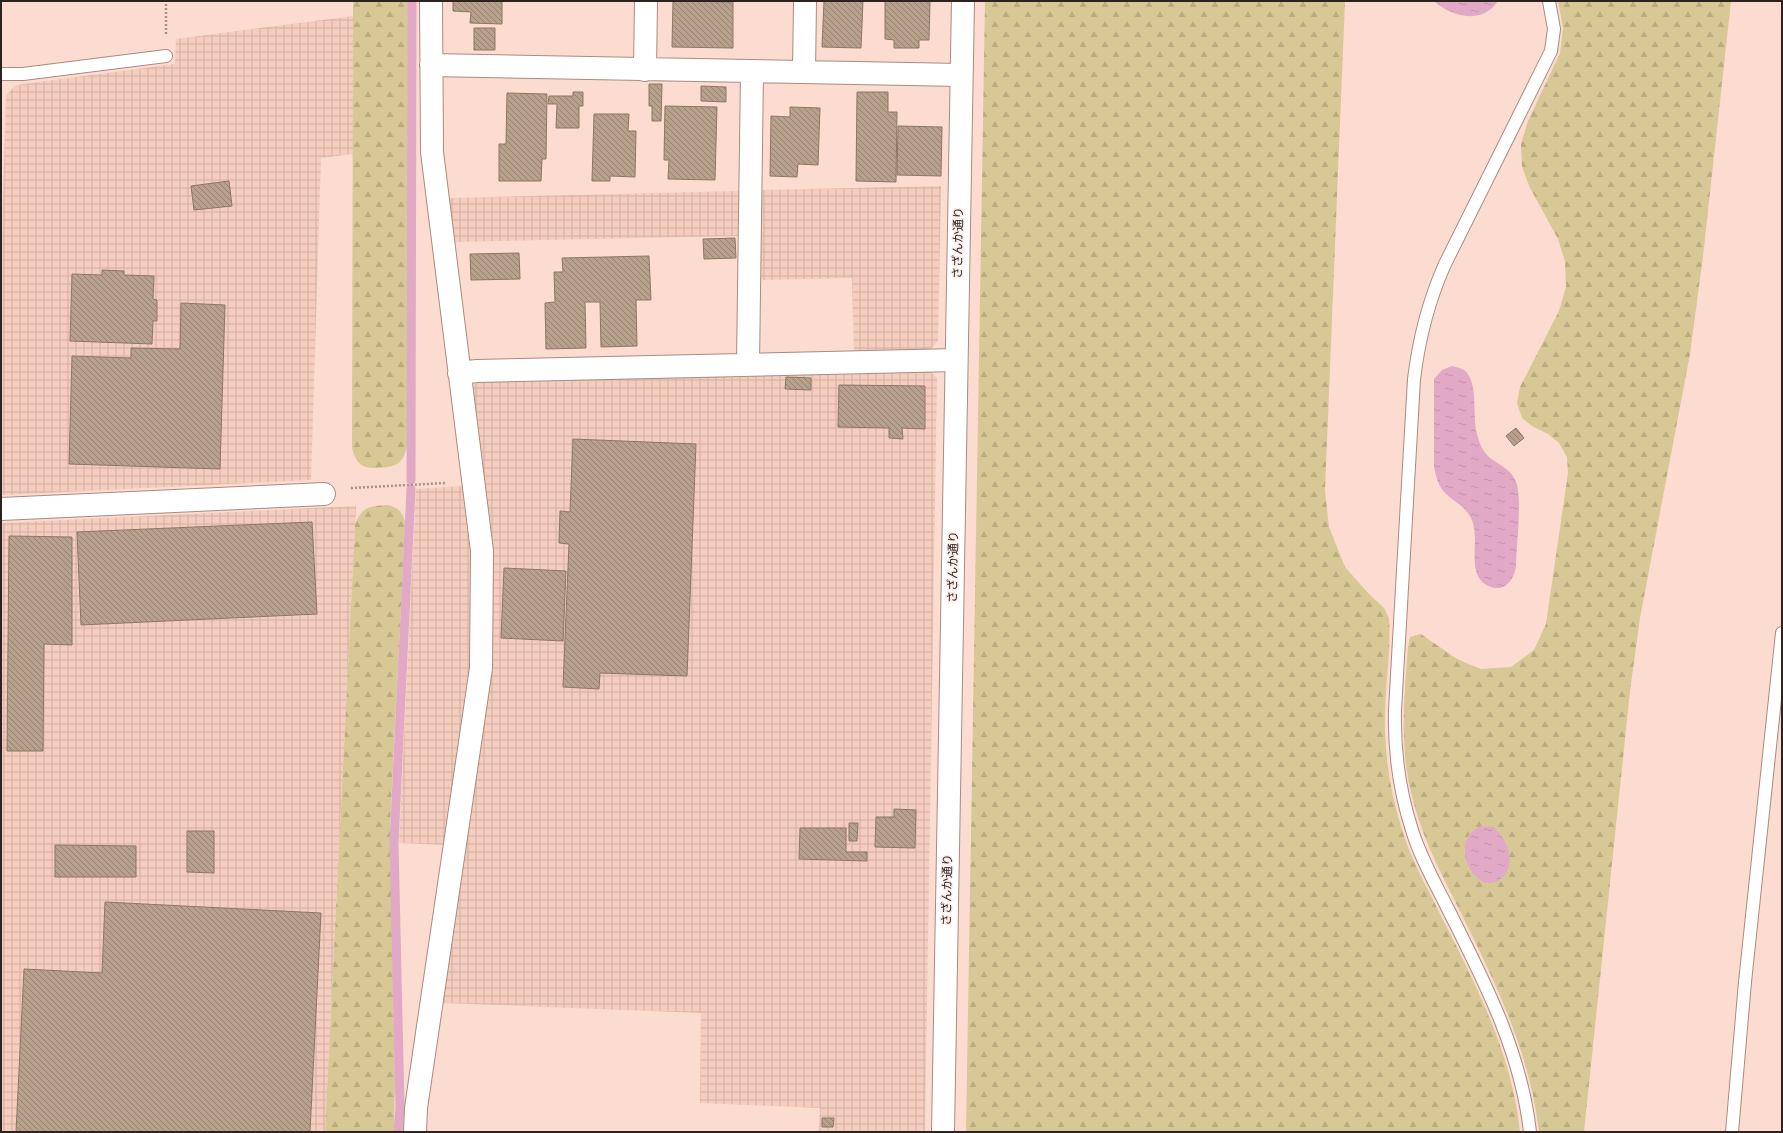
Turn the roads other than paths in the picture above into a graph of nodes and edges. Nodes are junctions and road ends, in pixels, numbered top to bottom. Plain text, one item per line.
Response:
1 (431, 1) edge
2 (646, 1) edge
3 (805, 1) edge
4 (963, 1) edge
5 (1549, 1) edge
6 (166, 56) road end
7 (431, 66) junction
8 (645, 70) junction
9 (752, 72) junction
10 (804, 72) junction
11 (1, 74) edge
12 (961, 75) junction
13 (956, 360) junction
14 (748, 364) junction
15 (459, 373) junction
16 (324, 494) road end
17 (1, 509) edge
18 (1782, 633) edge
19 (415, 1132) edge
20 (943, 1132) edge
21 (1530, 1132) edge
22 (1732, 1132) edge

1 - 7 street
2 - 8 street
3 - 10 street
4 - 12 street, さざんか通り
5 - 21 lane
6 - 11 lane
7 - 8 street
7 - 15 street
8 - 9 street
9 - 10 street
9 - 14 street
10 - 12 street
12 - 13 street, さざんか通り
13 - 14 street
13 - 20 street, さざんか通り
14 - 15 street
15 - 19 street
16 - 17 street
18 - 22 lane

